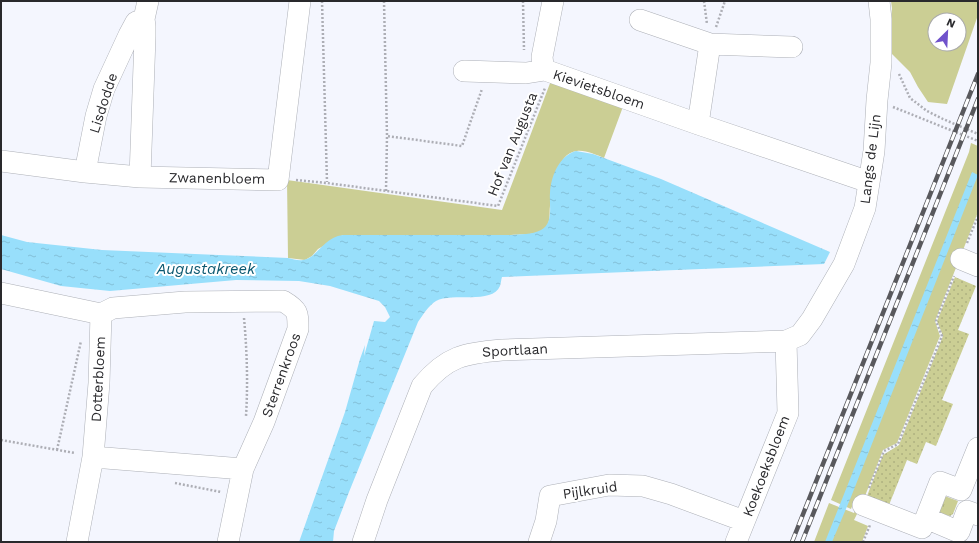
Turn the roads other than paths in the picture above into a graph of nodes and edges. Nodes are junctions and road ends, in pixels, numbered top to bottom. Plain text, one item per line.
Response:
1 (300, 1) edge
2 (553, 1) edge
3 (879, 1) edge
4 (146, 10) edge
5 (640, 20) dead end
6 (710, 44) junction
7 (792, 47) dead end
8 (464, 71) dead end
9 (535, 72) junction
10 (698, 124) junction
11 (1, 161) edge
12 (85, 172) junction
13 (140, 177) junction
14 (869, 182) junction
15 (1, 294) edge
16 (95, 313) junction
17 (786, 341) junction
18 (978, 448) edge
19 (94, 457) junction
20 (243, 469) junction
21 (863, 505) road end
22 (978, 515) edge
23 (926, 518) junction
24 (744, 521) junction
25 (76, 542) edge
26 (228, 542) edge
27 (363, 542) edge
28 (539, 542) edge
29 (736, 542) edge

1 - 13 street, Zwanenbloem
2 - 9 street, Kievietsbloem
3 - 14 street, Langs de Lijn
4 - 12 street, Lisdodde
4 - 13 street, Lisdodde
5 - 6 street
6 - 7 street
6 - 10 street
8 - 9 street
9 - 10 street, Kievietsbloem
10 - 14 street, Kievietsbloem
11 - 12 street, Zwanenbloem
12 - 13 street, Zwanenbloem
14 - 17 street, Langs de Lijn
15 - 16 street
16 - 19 street, Dotterbloem
16 - 20 street, Sterrenkroos
17 - 24 street, Koekoeksbloem
17 - 27 street, Sportlaan
18 - 23 street
19 - 20 street
19 - 25 street, Dotterbloem
20 - 26 street, Sterrenkroos
21 - 23 street
22 - 23 street
24 - 28 street, Pijlkruid
24 - 29 street, Koekoeksbloem

